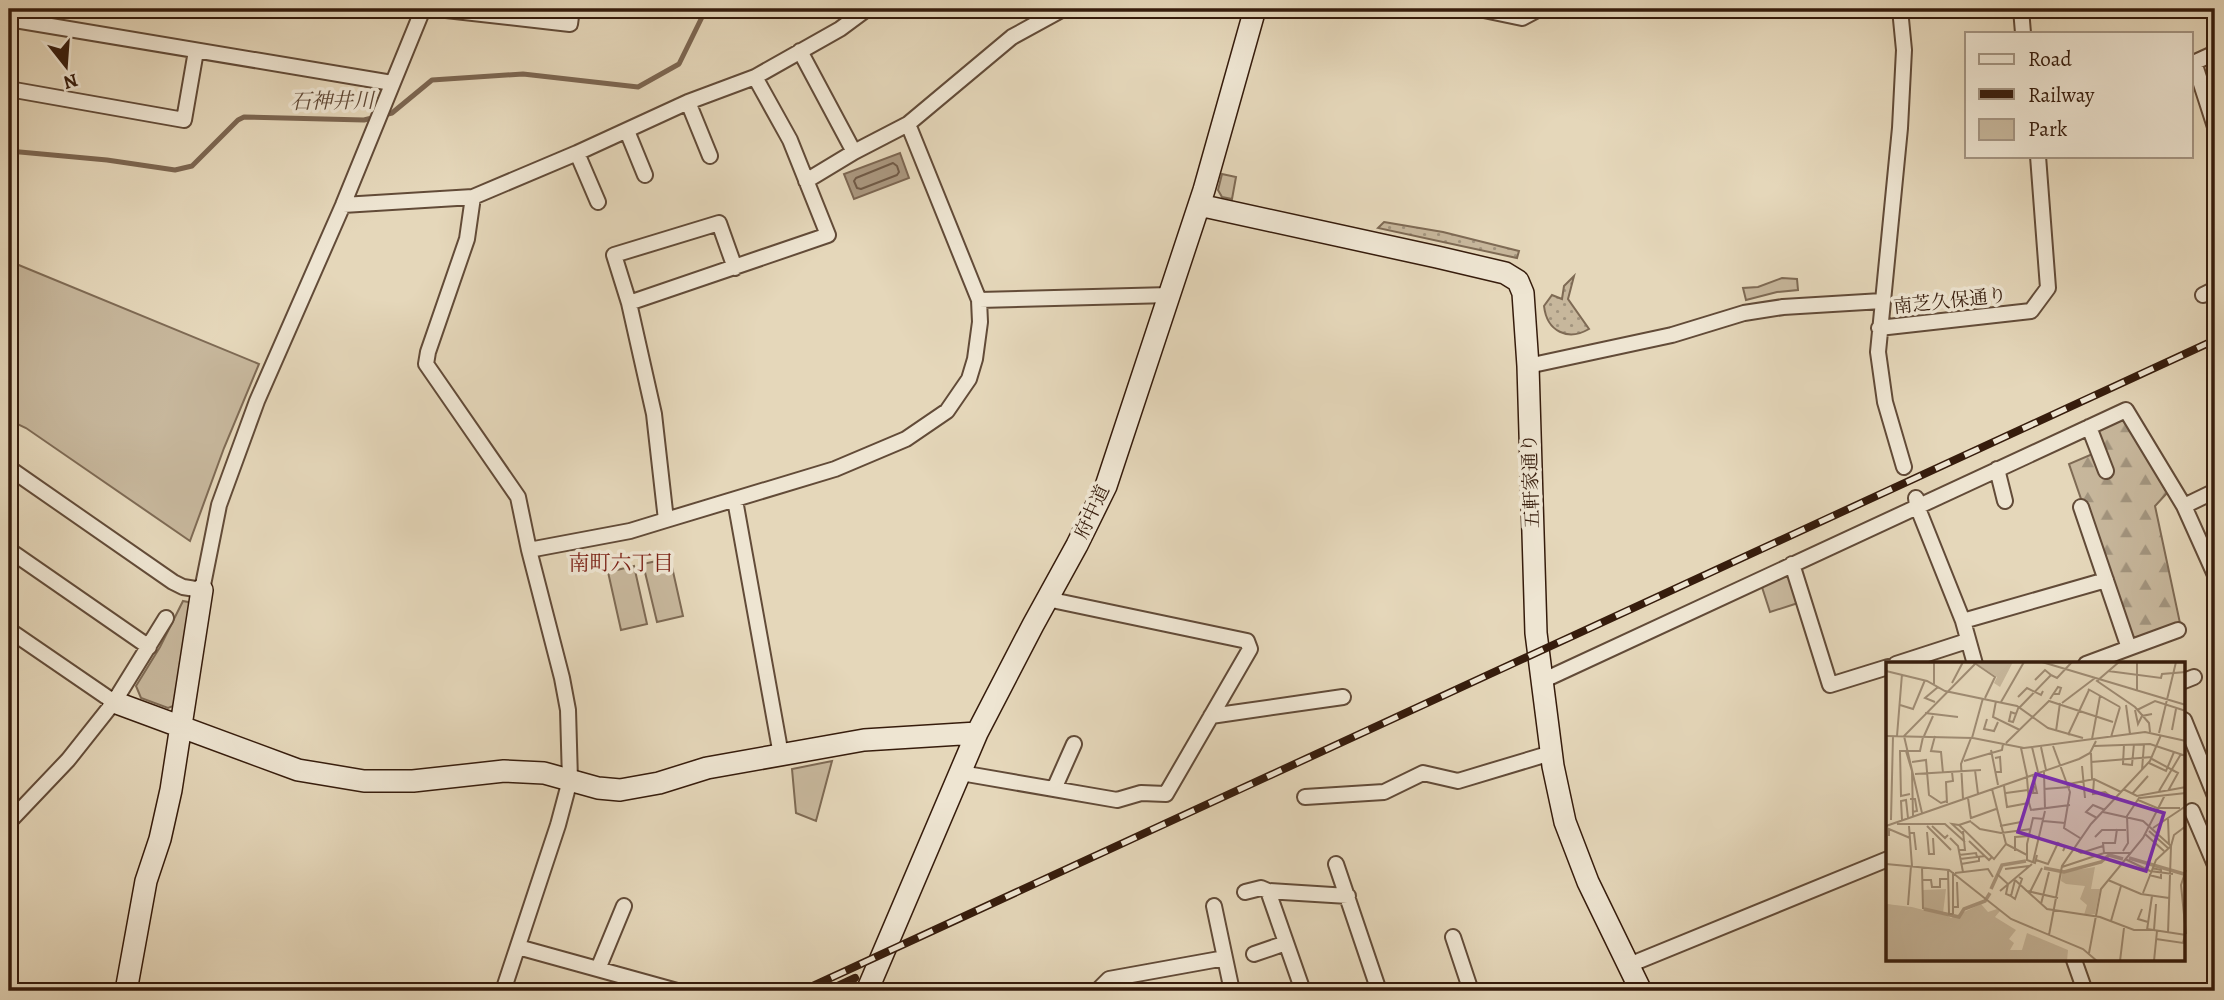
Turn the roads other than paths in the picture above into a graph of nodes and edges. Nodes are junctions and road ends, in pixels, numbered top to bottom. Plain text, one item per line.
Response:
1 (422, 9) edge
2 (437, 9) edge
3 (572, 9) edge
4 (867, 9) edge
5 (1063, 9) edge
6 (1255, 9) edge
7 (1479, 9) edge
8 (1539, 9) edge
9 (1900, 9) edge
10 (2021, 9) edge
11 (9, 19) edge
12 (2023, 32) edge
13 (197, 51) junction
14 (800, 51) junction
15 (2215, 53) edge
16 (2192, 63) edge
17 (755, 77) junction
18 (392, 83) junction
19 (9, 89) edge
20 (688, 102) junction
21 (908, 124) junction
22 (2215, 127) edge
23 (627, 131) junction
24 (854, 152) junction
25 (577, 153) junction
26 (710, 156) dead end
27 (2038, 158) edge
28 (645, 175) dead end
29 (806, 181) junction
30 (473, 197) junction
31 (598, 202) dead end
32 (342, 205) junction
33 (1199, 205) junction
34 (735, 268) junction
35 (1170, 295) junction
36 (979, 300) junction
37 (1882, 301) junction
38 (629, 303) junction
39 (1880, 328) junction
40 (1528, 366) junction
41 (2089, 427) junction
42 (1904, 467) dead end
43 (9, 468) edge
44 (1997, 469) junction
45 (2106, 471) dead end
46 (2215, 491) edge
47 (735, 500) junction
48 (1917, 501) junction
49 (2005, 501) dead end
50 (2184, 506) junction
51 (2081, 507) dead end
52 (666, 520) junction
53 (9, 550) edge
54 (529, 550) junction
55 (1792, 564) junction
56 (2215, 575) edge
57 (2106, 580) junction
58 (202, 590) junction
59 (1047, 599) junction
60 (166, 618) dead end
61 (1963, 621) junction
62 (9, 630) edge
63 (2178, 630) dead end
64 (1967, 641) junction
65 (149, 647) junction
66 (2129, 648) junction
67 (1902, 662) edge
68 (1974, 662) edge
69 (2091, 662) edge
70 (1886, 668) edge
71 (1542, 681) junction
72 (1343, 697) dead end
73 (114, 702) junction
74 (1212, 716) junction
75 (2186, 725) edge
76 (182, 727) junction
77 (977, 733) junction
78 (1074, 744) dead end
79 (1551, 753) junction
80 (781, 755) junction
81 (961, 773) junction
82 (570, 780) junction
83 (1054, 789) junction
84 (1305, 797) dead end
85 (2215, 798) edge
86 (2188, 813) edge
87 (9, 822) edge
88 (1886, 860) edge
89 (1336, 864) dead end
90 (2215, 865) edge
91 (1268, 891) junction
92 (1245, 892) dead end
93 (1348, 895) junction
94 (624, 906) dead end
95 (1214, 906) dead end
96 (1453, 937) dead end
97 (1286, 943) junction
98 (518, 947) junction
99 (1254, 954) dead end
100 (1225, 958) junction
101 (2075, 962) edge
102 (1629, 965) junction
103 (597, 969) junction
104 (126, 991) edge
105 (503, 991) edge
106 (677, 991) edge
107 (867, 991) edge
108 (1097, 991) edge
109 (1232, 991) edge
110 (1303, 991) edge
111 (1379, 991) edge
112 (1471, 991) edge
113 (1640, 991) edge
114 (2085, 991) edge

1 - 18 street
2 - 3 street
4 - 14 street
5 - 21 street
6 - 33 street, 府中道
7 - 8 street
9 - 37 street
10 - 12 street
11 - 13 street
13 - 18 street
13 - 19 street
14 - 17 street
14 - 24 street
15 - 16 street
16 - 22 street
17 - 20 street
17 - 29 street
18 - 32 street
20 - 23 street
20 - 26 street
21 - 24 street
21 - 36 street
23 - 25 street
23 - 28 street
24 - 29 street
25 - 30 street
25 - 31 street
27 - 39 street, 南芝久保通り
29 - 34 street
30 - 32 street
30 - 54 street
32 - 58 street
33 - 35 street, 府中道
33 - 40 street, 五軒家通り
34 - 38 street
34 - 38 street
35 - 36 street
35 - 59 street, 府中道
36 - 47 street
37 - 39 street
37 - 40 street
38 - 52 street
39 - 42 street
40 - 71 street, 五軒家通り
41 - 44 street
41 - 45 street
41 - 50 street
43 - 58 street
44 - 48 street
44 - 49 street
46 - 50 street
47 - 52 street
47 - 80 street
48 - 55 street
48 - 61 street
50 - 56 street
51 - 57 street
52 - 54 street
53 - 65 street
54 - 82 street
55 - 70 street
55 - 71 street
57 - 61 street
57 - 66 street
58 - 76 street
59 - 74 street
59 - 77 street, 府中道
60 - 65 street
61 - 64 street
62 - 73 street
63 - 66 street
64 - 67 street
64 - 68 street
65 - 73 street
66 - 69 street
71 - 79 street, 五軒家通り
72 - 74 street
73 - 76 street
73 - 87 street
74 - 83 street
75 - 85 street
76 - 82 street
76 - 104 street
77 - 80 street
77 - 81 street, 府中道
78 - 83 street
79 - 84 street
79 - 102 street, 五軒家通り
80 - 82 street
81 - 83 street
81 - 107 street, 府中道
82 - 98 street
85 - 86 street
86 - 90 street
88 - 102 street
89 - 93 street
91 - 92 street
91 - 93 street
91 - 97 street
93 - 111 street
94 - 103 street
95 - 100 street
96 - 112 street
97 - 99 street
97 - 110 street
98 - 103 street
98 - 105 street
100 - 108 street
100 - 109 street
101 - 114 street
102 - 113 street, 五軒家通り
103 - 106 street

